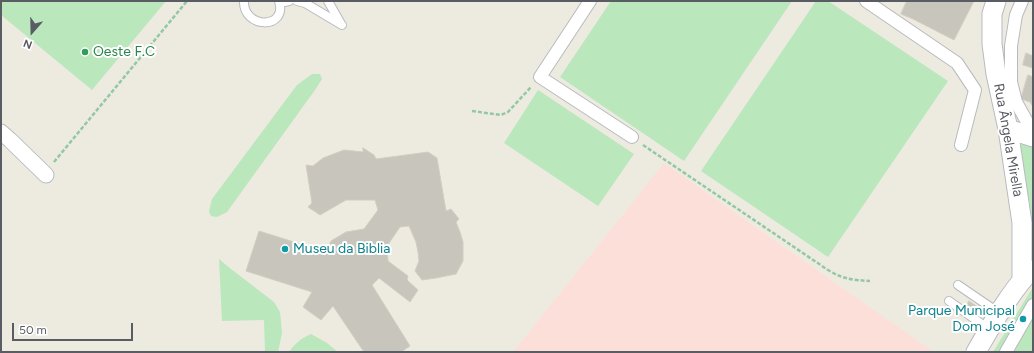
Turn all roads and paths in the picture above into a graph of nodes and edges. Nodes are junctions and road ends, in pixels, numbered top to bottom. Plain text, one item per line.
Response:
1 (187, 1) edge
2 (244, 1) edge
3 (289, 1) edge
4 (297, 1) edge
5 (328, 1) edge
6 (590, 1) edge
7 (866, 1) edge
8 (996, 1) edge
9 (1022, 1) edge
10 (280, 2) edge
11 (540, 77) junction
12 (472, 111) dead end
13 (1008, 129) junction
14 (1033, 130) edge
15 (1, 132) edge
16 (632, 137) joint
17 (1033, 137) edge
18 (961, 145) dead end
19 (49, 158) dead end
20 (46, 174) dead end
21 (1027, 274) edge
22 (870, 281) dead end
23 (958, 285) dead end
24 (948, 301) dead end
25 (1033, 305) edge
26 (994, 321) junction
27 (976, 352) edge
28 (1006, 352) edge

1 - 19 path
2 - 10 lane
3 - 10 lane
4 - 5 lane
6 - 11 street
7 - 18 street
8 - 13 street, Rua Ângela Mirella
9 - 14 street
11 - 12 path
11 - 16 street
13 - 17 street
13 - 21 street, Rua Ângela Mirella
15 - 20 street
16 - 22 path
21 - 26 street, Rua Ângela Mirella
23 - 26 lane
24 - 26 lane
25 - 28 street
26 - 27 street, Rua Ângela Mirella

